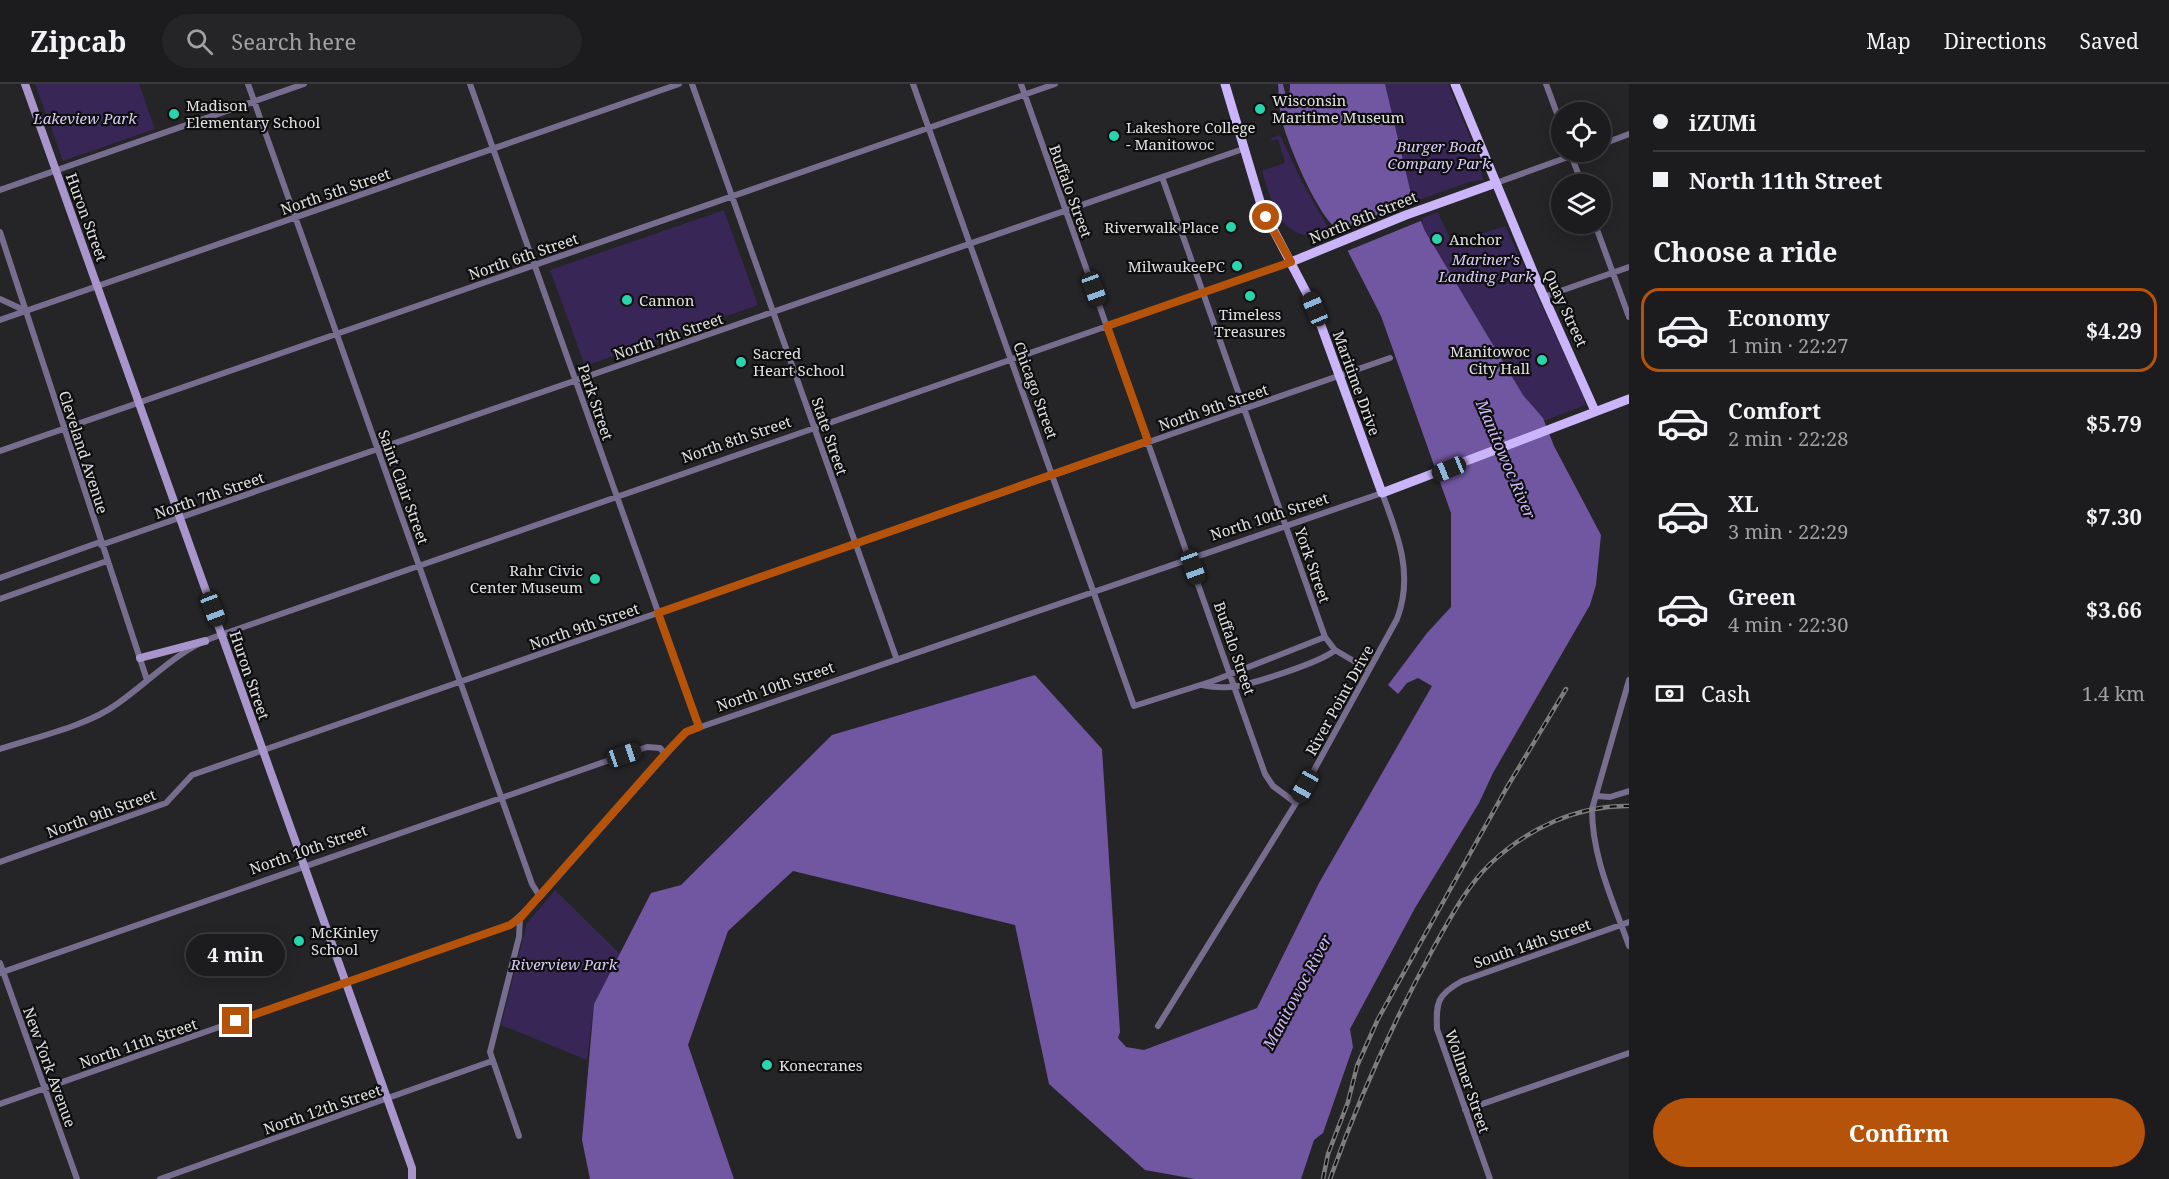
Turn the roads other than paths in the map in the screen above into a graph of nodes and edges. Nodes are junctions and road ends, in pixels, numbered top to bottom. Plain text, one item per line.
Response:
1 (26, 84) edge
2 (248, 84) edge
3 (304, 84) edge
4 (470, 84) edge
5 (678, 84) edge
6 (692, 84) edge
7 (913, 84) edge
8 (1021, 84) edge
9 (1055, 84) edge
10 (1226, 84) edge
11 (1455, 84) edge
12 (1546, 84) edge
13 (1024, 95) junction
14 (254, 102) junction
15 (1553, 102) edge
16 (929, 128) junction
17 (1629, 134) edge
18 (1611, 141) edge
19 (493, 148) junction
20 (1243, 149) junction
21 (1551, 161) edge
22 (56, 171) junction
23 (1162, 177) junction
24 (1496, 183) junction
25 (0, 190) edge
26 (732, 196) junction
27 (1066, 211) junction
28 (296, 217) junction
29 (0, 232) edge
30 (1599, 234) edge
31 (970, 243) junction
32 (1291, 262) junction
33 (534, 265) junction
34 (1629, 267) edge
35 (1613, 273) junction
36 (97, 286) junction
37 (1203, 292) junction
38 (1546, 296) junction
39 (0, 299) edge
40 (26, 311) junction
41 (773, 313) junction
42 (1629, 317) edge
43 (0, 321) edge
44 (1107, 326) junction
45 (336, 334) junction
46 (1390, 358) dead end
47 (1012, 359) junction
48 (1339, 376) junction
49 (576, 381) junction
50 (1629, 399) edge
51 (139, 402) junction
52 (1245, 408) junction
53 (1595, 411) junction
54 (814, 428) junction
55 (63, 429) junction
56 (1148, 441) junction
57 (378, 450) junction
58 (0, 451) edge
59 (1053, 475) junction
60 (1382, 493) junction
61 (616, 497) junction
62 (180, 518) junction
63 (1286, 525) junction
64 (101, 544) junction
65 (855, 545) junction
66 (1190, 558) junction
67 (106, 561) junction
68 (420, 565) junction
69 (0, 578) edge
70 (1094, 591) junction
71 (0, 599) edge
72 (658, 613) junction
73 (222, 634) junction
74 (1325, 637) junction
75 (205, 641) junction
76 (1335, 650) junction
77 (140, 658) junction
78 (897, 660) junction
79 (1369, 670) junction
80 (1231, 673) junction
81 (147, 680) junction
82 (1629, 680) edge
83 (460, 682) junction
84 (1202, 684) junction
85 (1235, 687) junction
86 (699, 727) junction
87 (0, 749) edge
88 (262, 750) junction
89 (665, 754) junction
90 (1629, 791) edge
91 (1596, 796) junction
92 (502, 798) junction
93 (1296, 803) junction
94 (0, 862) edge
95 (305, 866) junction
96 (540, 897) junction
97 (520, 918) junction
98 (1629, 922) edge
99 (1622, 925) junction
100 (1629, 946) edge
101 (0, 963) edge
102 (2, 972) edge
103 (346, 983) junction
104 (1445, 990) joint
105 (1158, 1026) dead end
106 (1629, 1053) edge
107 (492, 1061) junction
108 (44, 1088) junction
109 (387, 1099) junction
110 (0, 1104) edge
111 (1465, 1110) junction
112 (519, 1136) dead end
113 (414, 1177) edge
114 (77, 1179) edge
115 (160, 1179) edge
116 (1490, 1179) edge

1 - 22 street, Huron Street
2 - 14 street, Saint Clair Street
3 - 14 street
4 - 19 street, Park Street
5 - 19 street, North 5th Street
6 - 26 street, State Street
7 - 16 street, Chicago Street
8 - 13 street, Buffalo Street
9 - 13 street, North 6th Street
10 - 20 main road, Maritime Drive
11 - 24 main road, Quay Street
12 - 15 street
13 - 16 street, North 6th Street
13 - 27 street, Buffalo Street
14 - 22 street
14 - 28 street, Saint Clair Street
16 - 26 street, North 6th Street
16 - 31 street, Chicago Street
17 - 18 street
19 - 28 street, North 5th Street
19 - 33 street, Park Street
20 - 23 street, North 7th Street
20 - 32 main road, Maritime Drive
21 - 24 street
22 - 25 street
22 - 36 street, Huron Street
23 - 27 street, North 7th Street
23 - 37 street, York Street
24 - 32 main road, North 8th Street
24 - 38 main road, Quay Street
26 - 33 street, North 6th Street
26 - 41 street, State Street
27 - 31 street, North 7th Street
27 - 44 street, Buffalo Street
28 - 36 street, North 5th Street
28 - 45 street, Saint Clair Street
29 - 40 street, Cleveland Avenue
30 - 35 street
31 - 41 street, North 7th Street
31 - 47 street, Chicago Street
32 - 37 street, North 8th Street
32 - 48 main road, Maritime Drive
33 - 45 street, North 6th Street
33 - 49 street, Park Street
34 - 35 street
35 - 38 street
35 - 42 street
36 - 40 street, North 5th Street
36 - 51 street, Huron Street
37 - 44 street, North 8th Street
37 - 52 street, York Street
38 - 53 main road, Quay Street
39 - 40 street
40 - 43 street, North 5th Street
40 - 55 street, Cleveland Avenue
41 - 49 street, North 7th Street
41 - 54 street, State Street
44 - 47 street, North 8th Street
44 - 56 street, Buffalo Street
45 - 51 street, North 6th Street
45 - 57 street, Saint Clair Street
46 - 48 street, North 9th Street
47 - 54 street, North 8th Street
47 - 59 street, Chicago Street
48 - 52 street, North 9th Street
48 - 60 main road, Maritime Drive
49 - 57 street, North 7th Street
49 - 61 street, Park Street
50 - 53 main road, North 10th Street
51 - 55 street, North 6th Street
51 - 62 street, Huron Street
52 - 56 street, North 9th Street
52 - 63 street, York Street
53 - 60 main road, North 10th Street
54 - 61 street, North 8th Street
54 - 65 street, State Street
55 - 58 street, North 6th Street
55 - 64 street, Cleveland Avenue
56 - 59 street, North 9th Street
56 - 66 street, Buffalo Street
57 - 62 street, North 7th Street
57 - 68 street, Saint Clair Street
59 - 65 street, North 9th Street
59 - 70 street, Chicago Street
60 - 63 street, North 10th Street
60 - 79 street, River Point Drive
61 - 68 street, North 8th Street
61 - 72 street, Park Street
62 - 64 street, North 7th Street
62 - 73 street, Huron Street
63 - 66 street, North 10th Street
63 - 74 street, York Street
64 - 67 street, Cleveland Avenue
64 - 69 street, North 7th Street
65 - 72 street, North 9th Street
65 - 78 street, State Street
66 - 70 street, North 10th Street
66 - 80 street, Buffalo Street
67 - 71 street
67 - 77 street, Cleveland Avenue
68 - 73 street, North 8th Street
68 - 83 street, Saint Clair Street
70 - 78 street, North 10th Street
70 - 84 street, Chicago Street
72 - 83 street, North 9th Street
72 - 86 street, Park Street
73 - 75 street, North 8th Street
73 - 88 street, Huron Street
74 - 76 street, York Street
74 - 80 street
75 - 77 street
75 - 81 street, North 8th Street
76 - 79 street, York Street
76 - 85 street
77 - 81 street, Cleveland Avenue
78 - 86 street, North 10th Street
79 - 93 street, River Point Drive
80 - 84 street
80 - 85 street, Buffalo Street
81 - 87 street, North 8th Street
82 - 91 street
83 - 88 street, North 9th Street
83 - 92 street, Saint Clair Street
84 - 85 street
85 - 93 street, Buffalo Street
86 - 89 street, North 10th Street
88 - 94 street, North 9th Street
88 - 95 street, Huron Street
89 - 92 street, North 10th Street
89 - 96 street
90 - 91 street
91 - 99 street
92 - 95 street, North 10th Street
92 - 96 street, Saint Clair Street
93 - 105 street, River Point Drive
95 - 102 street, North 10th Street
95 - 103 street, Huron Street
96 - 97 street
97 - 103 street, North 11th Street
97 - 107 street
98 - 99 street, South 14th Street
99 - 100 street
99 - 104 street, South 14th Street
101 - 102 street, New York Avenue
102 - 108 street, New York Avenue
103 - 108 street, North 11th Street
103 - 109 street, Huron Street
104 - 111 street, Wollmer Street
106 - 111 street
107 - 109 street, North 12th Street
107 - 112 street
108 - 110 street, North 11th Street
108 - 114 street, New York Avenue
109 - 113 street, Huron Street
109 - 115 street, North 12th Street
111 - 116 street, Wollmer Street

